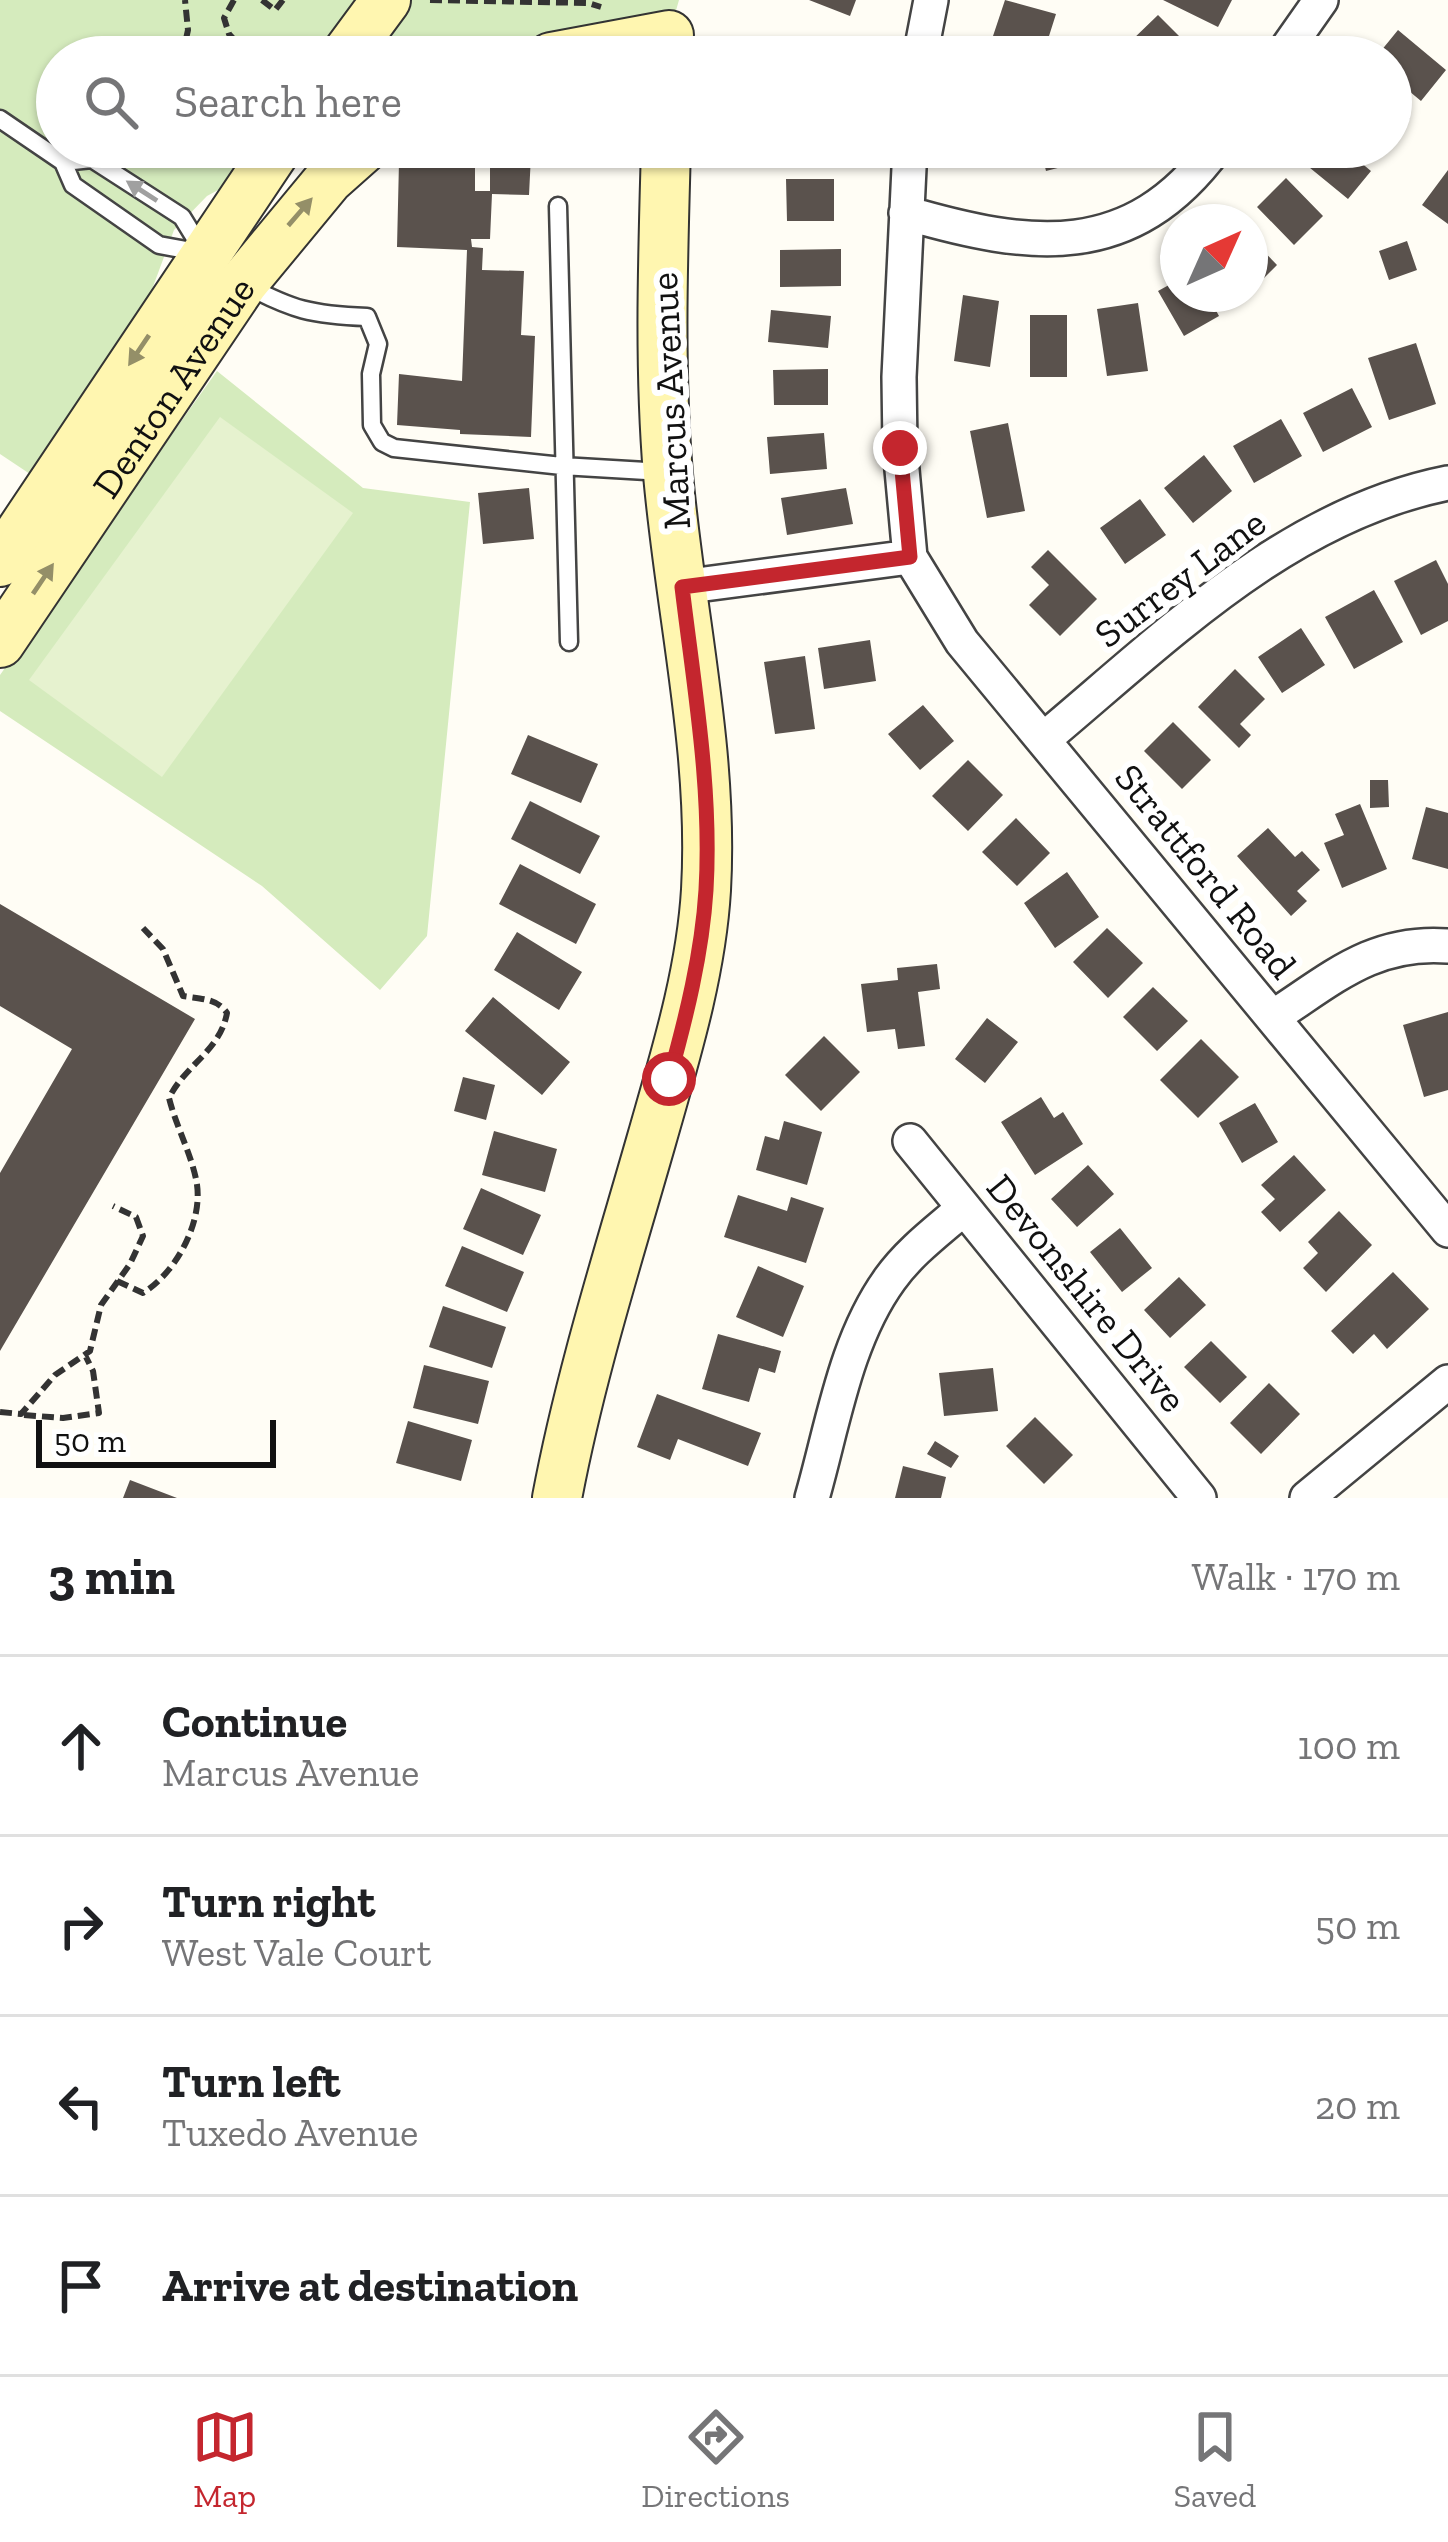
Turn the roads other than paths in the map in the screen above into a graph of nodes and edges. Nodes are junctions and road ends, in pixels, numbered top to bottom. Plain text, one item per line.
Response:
1 (386, 0) edge
2 (931, 0) edge
3 (1321, 0) edge
4 (671, 23) edge
5 (359, 36) edge
6 (625, 36) edge
7 (924, 36) edge
8 (1295, 36) edge
9 (0, 119) edge
10 (36, 144) edge
11 (66, 168) edge
12 (106, 168) edge
13 (269, 168) edge
14 (341, 168) edge
15 (665, 168) edge
16 (909, 168) edge
17 (1201, 168) edge
18 (558, 206) dead end
19 (906, 213) junction
20 (224, 268) junction
21 (562, 466) junction
22 (668, 472) junction
23 (1448, 483) edge
24 (910, 557) junction
25 (0, 562) edge
26 (682, 587) junction
27 (569, 642) dead end
28 (0, 643) edge
29 (1043, 739) junction
30 (1448, 946) edge
31 (1273, 1017) junction
32 (910, 1141) dead end
33 (964, 1208) junction
34 (1448, 1230) edge
35 (1448, 1382) edge
36 (557, 1498) edge
37 (812, 1498) edge
38 (1198, 1498) edge
39 (1307, 1498) edge

1 - 5 main road
2 - 7 street
3 - 8 street
4 - 6 main road
9 - 10 lane
11 - 20 lane
20 -> 12 lane
13 - 20 main road, Denton Avenue
20 -> 14 main road, Denton Avenue
15 - 22 main road, Marcus Avenue
16 - 19 street
17 - 19 street
18 - 21 lane
19 - 24 street
20 - 21 lane
20 -> 25 main road, Denton Avenue
28 -> 20 main road, Denton Avenue
21 - 22 lane
21 - 27 lane
22 - 26 main road, Marcus Avenue
23 - 29 street, Surrey Lane
24 - 26 street
24 - 29 street, Strattford Road
26 - 36 main road, Marcus Avenue
29 - 31 street, Strattford Road
30 - 31 street
31 - 34 street, Strattford Road
32 - 33 street, Devonshire Drive
33 - 37 street
33 - 38 street, Devonshire Drive
35 - 39 street

